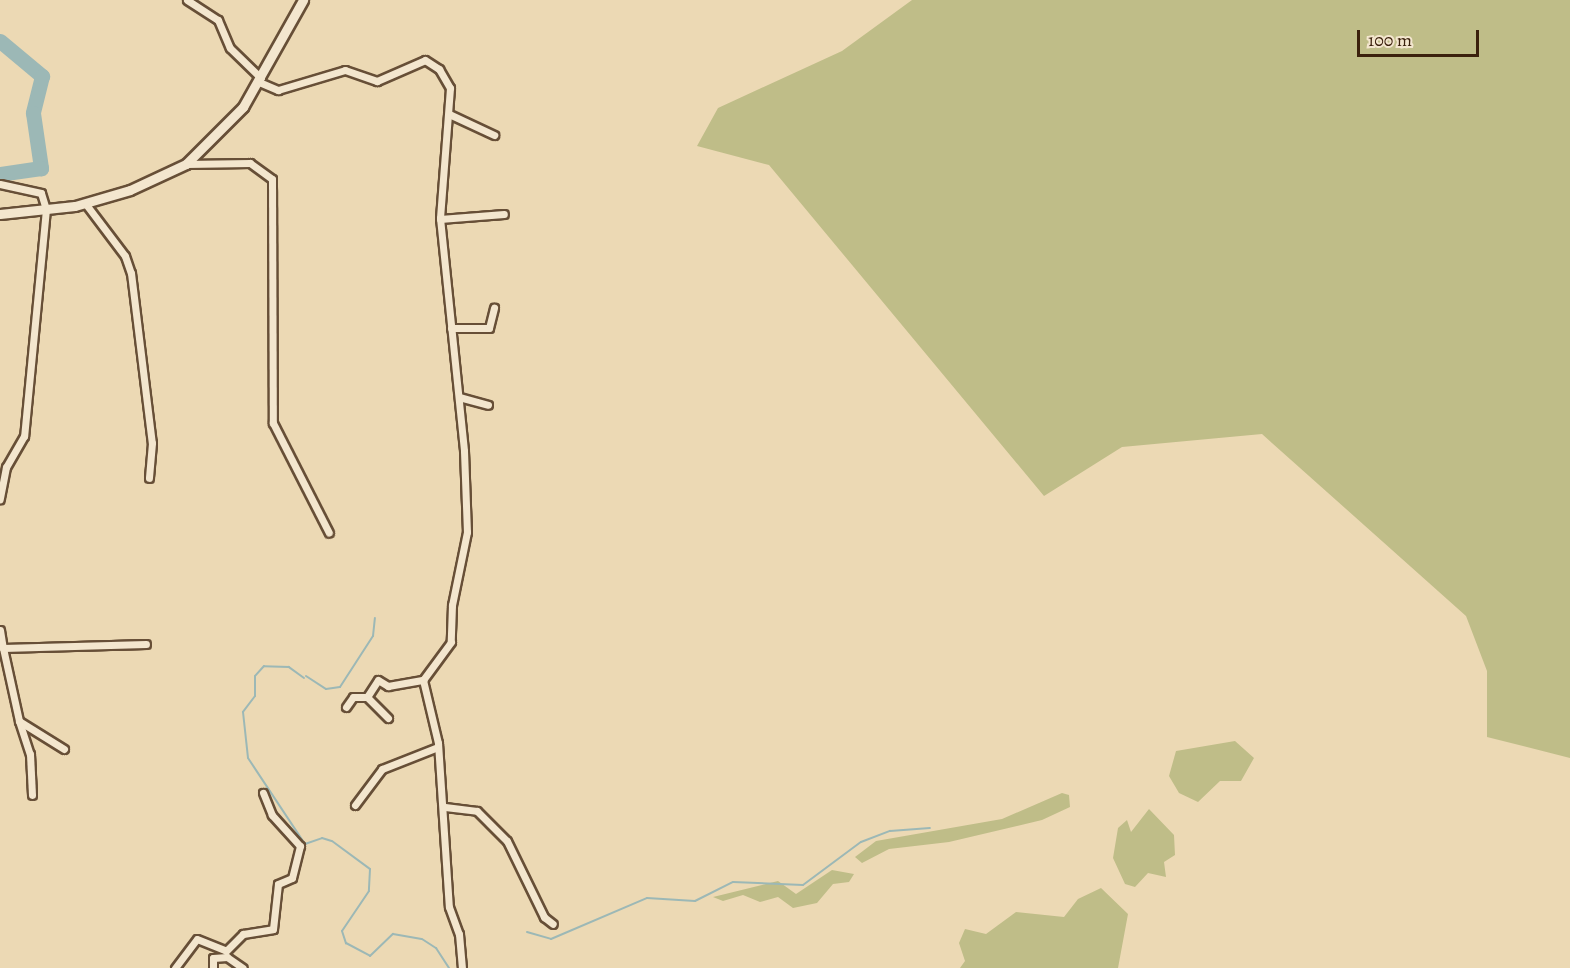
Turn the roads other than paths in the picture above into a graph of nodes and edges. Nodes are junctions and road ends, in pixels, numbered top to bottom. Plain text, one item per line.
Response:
1 (187, 0) edge
2 (303, 0) edge
3 (260, 80) junction
4 (449, 114) junction
5 (494, 135) dead end
6 (186, 164) junction
7 (0, 184) edge
8 (85, 203) junction
9 (46, 209) junction
10 (504, 213) dead end
11 (0, 214) edge
12 (440, 219) junction
13 (494, 308) dead end
14 (451, 328) junction
15 (459, 397) junction
16 (488, 405) dead end
17 (149, 478) dead end
18 (0, 499) edge
19 (330, 533) dead end
20 (0, 630) edge
21 (146, 644) dead end
22 (3, 648) junction
23 (423, 680) junction
24 (367, 697) junction
25 (346, 707) dead end
26 (388, 718) dead end
27 (19, 721) junction
28 (438, 747) junction
29 (64, 749) dead end
30 (263, 793) dead end
31 (32, 795) dead end
32 (355, 805) dead end
33 (446, 807) junction
34 (553, 924) dead end
35 (175, 968) edge
36 (213, 968) edge
37 (243, 968) edge
38 (462, 968) edge

1 - 3 street
2 - 3 main road
3 - 4 street
3 - 6 main road
4 - 5 street
4 - 12 street
6 - 8 main road
6 - 19 street
7 - 9 street
8 - 9 main road
8 - 17 street
9 - 11 main road
9 - 18 street
10 - 12 street
12 - 14 street
13 - 14 street
14 - 15 street
15 - 16 street
15 - 23 street
20 - 22 street
21 - 22 street
22 - 27 street
23 - 24 street
23 - 28 street
24 - 25 street
24 - 26 street
27 - 29 street
27 - 31 street
28 - 32 street
28 - 33 street
30 - 35 street
33 - 34 street
33 - 38 street
36 - 37 street

